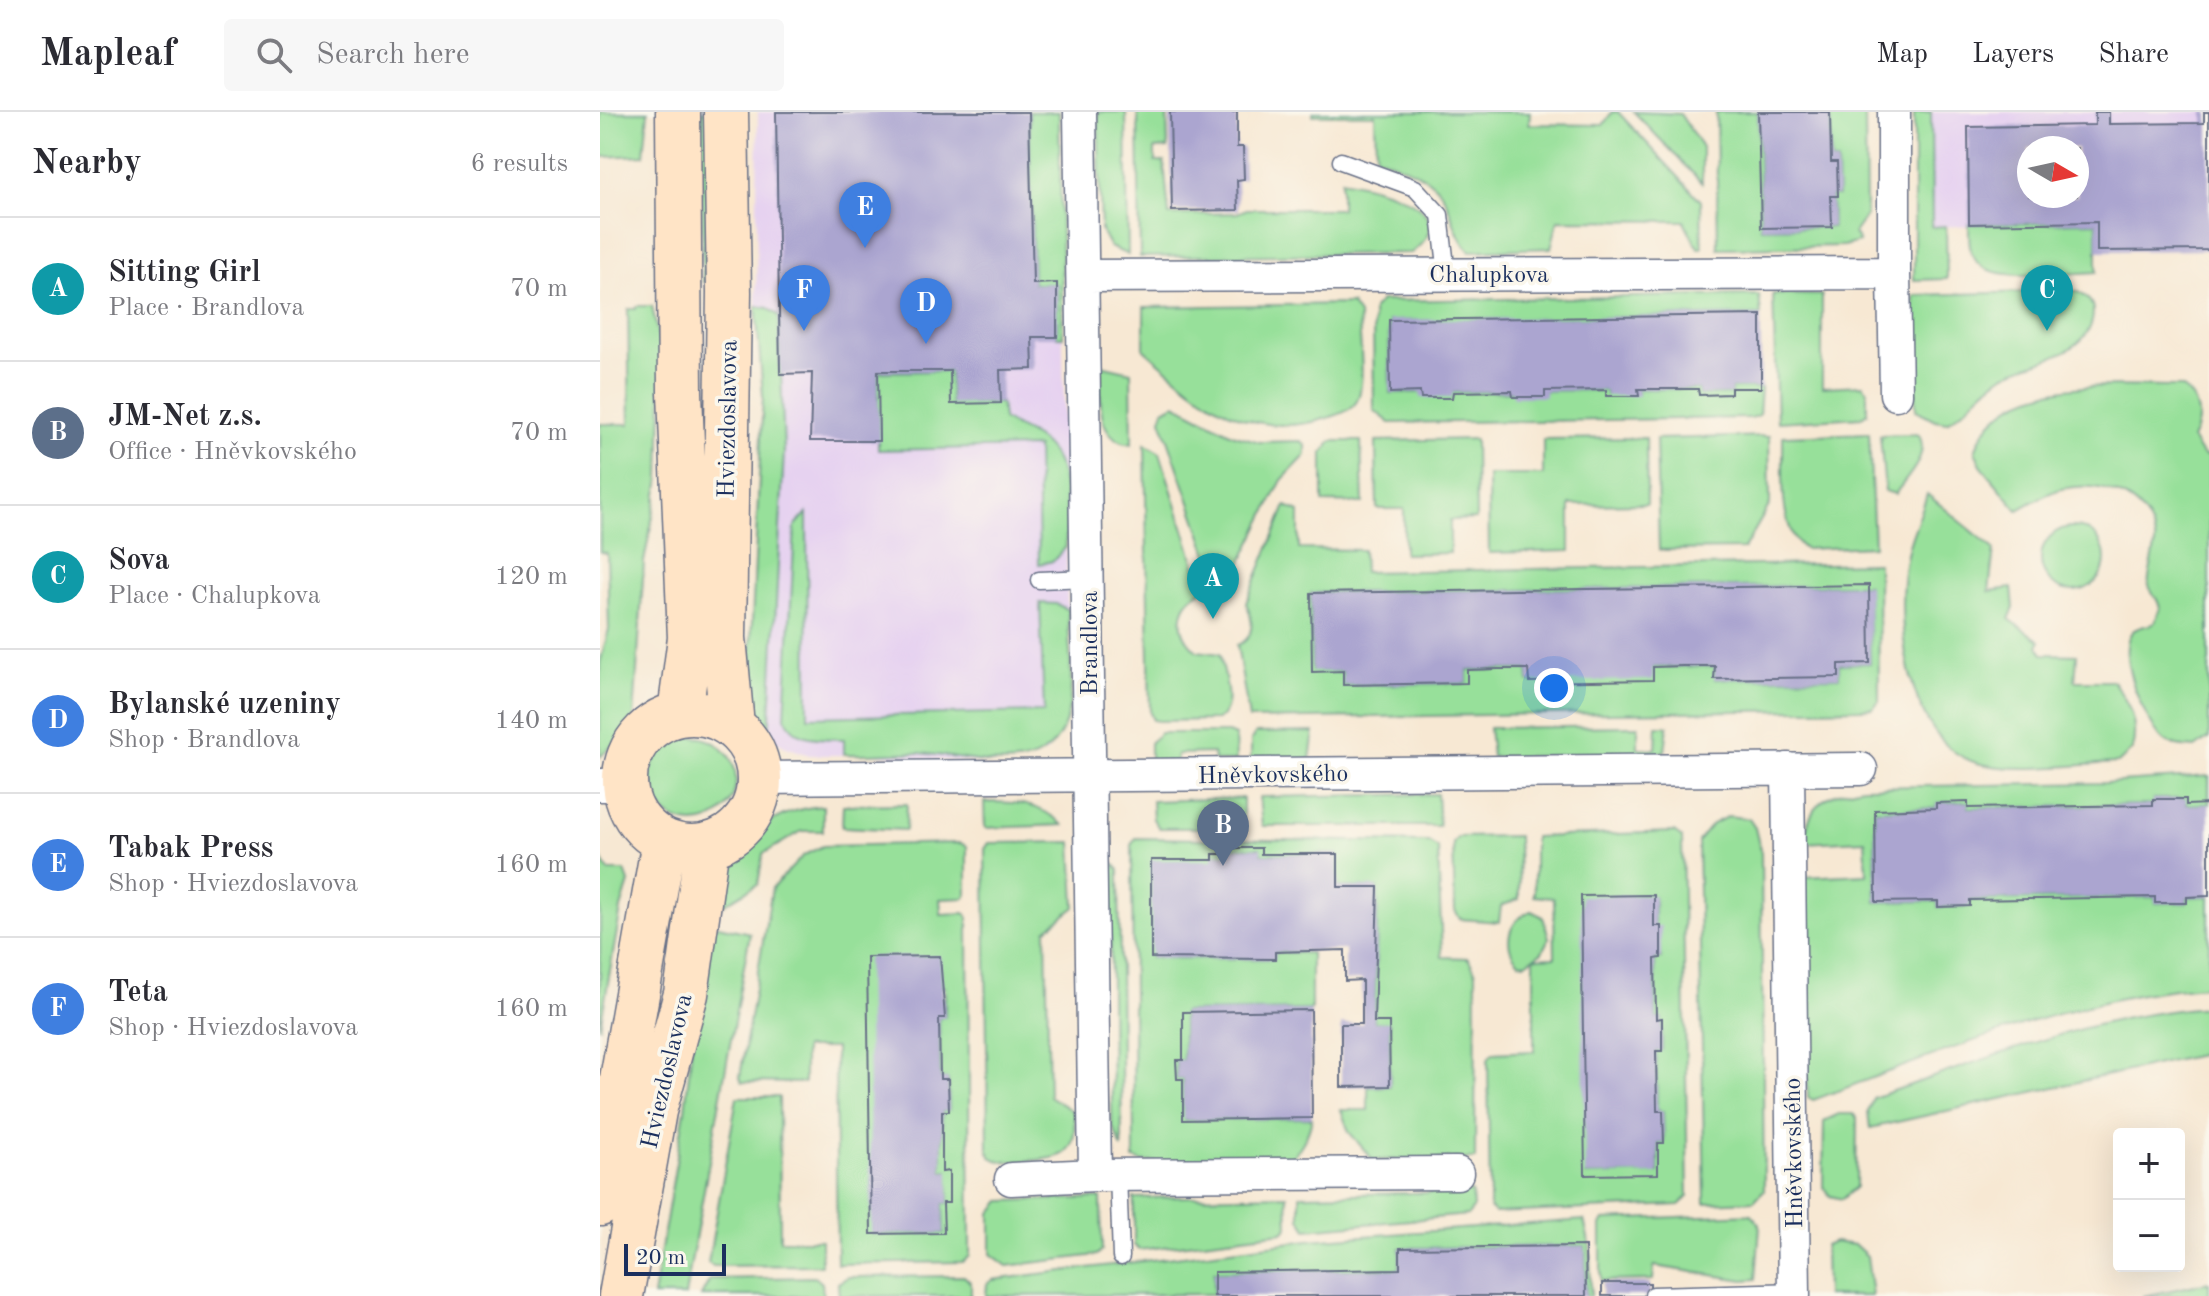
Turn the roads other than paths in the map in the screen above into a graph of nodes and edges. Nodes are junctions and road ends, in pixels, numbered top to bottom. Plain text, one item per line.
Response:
1 (678, 112) edge
2 (726, 112) edge
3 (1080, 112) edge
4 (1894, 112) edge
5 (1341, 161) dead end
6 (1894, 273) junction
7 (1447, 274) junction
8 (1083, 276) junction
9 (1896, 394) dead end
10 (1088, 578) junction
11 (1039, 580) dead end
12 (680, 713) junction
13 (732, 726) junction
14 (1788, 769) junction
15 (1861, 769) dead end
16 (1089, 775) junction
17 (759, 778) junction
18 (612, 785) edge
19 (664, 841) junction
20 (707, 845) junction
21 (1457, 1173) dead end
22 (1106, 1174) junction
23 (1011, 1179) dead end
24 (600, 1204) edge
25 (1121, 1257) dead end
26 (1794, 1293) edge
27 (1653, 1295) edge
28 (621, 1296) edge

1 - 12 street, Hviezdoslavova
2 - 13 street, Hviezdoslavova
3 - 8 street, Brandlova
4 - 6 street
5 - 7 lane
6 - 7 street, Chalupkova
6 - 9 street
7 - 8 street, Chalupkova
8 - 10 street, Brandlova
10 - 11 lane
10 - 16 street, Brandlova
12 - 13 street
12 - 18 street
13 - 17 street, Hviezdoslavova
14 - 15 street, Hněvkovského
14 - 16 street, Hněvkovského
14 - 26 street, Hněvkovského
16 - 17 street, Hněvkovského
16 - 22 street, Brandlova
17 - 20 street
18 - 19 street
19 - 20 street
19 - 24 street, Hviezdoslavova
20 - 28 street, Hviezdoslavova
21 - 22 street
22 - 23 street
22 - 25 lane
26 - 27 lane

